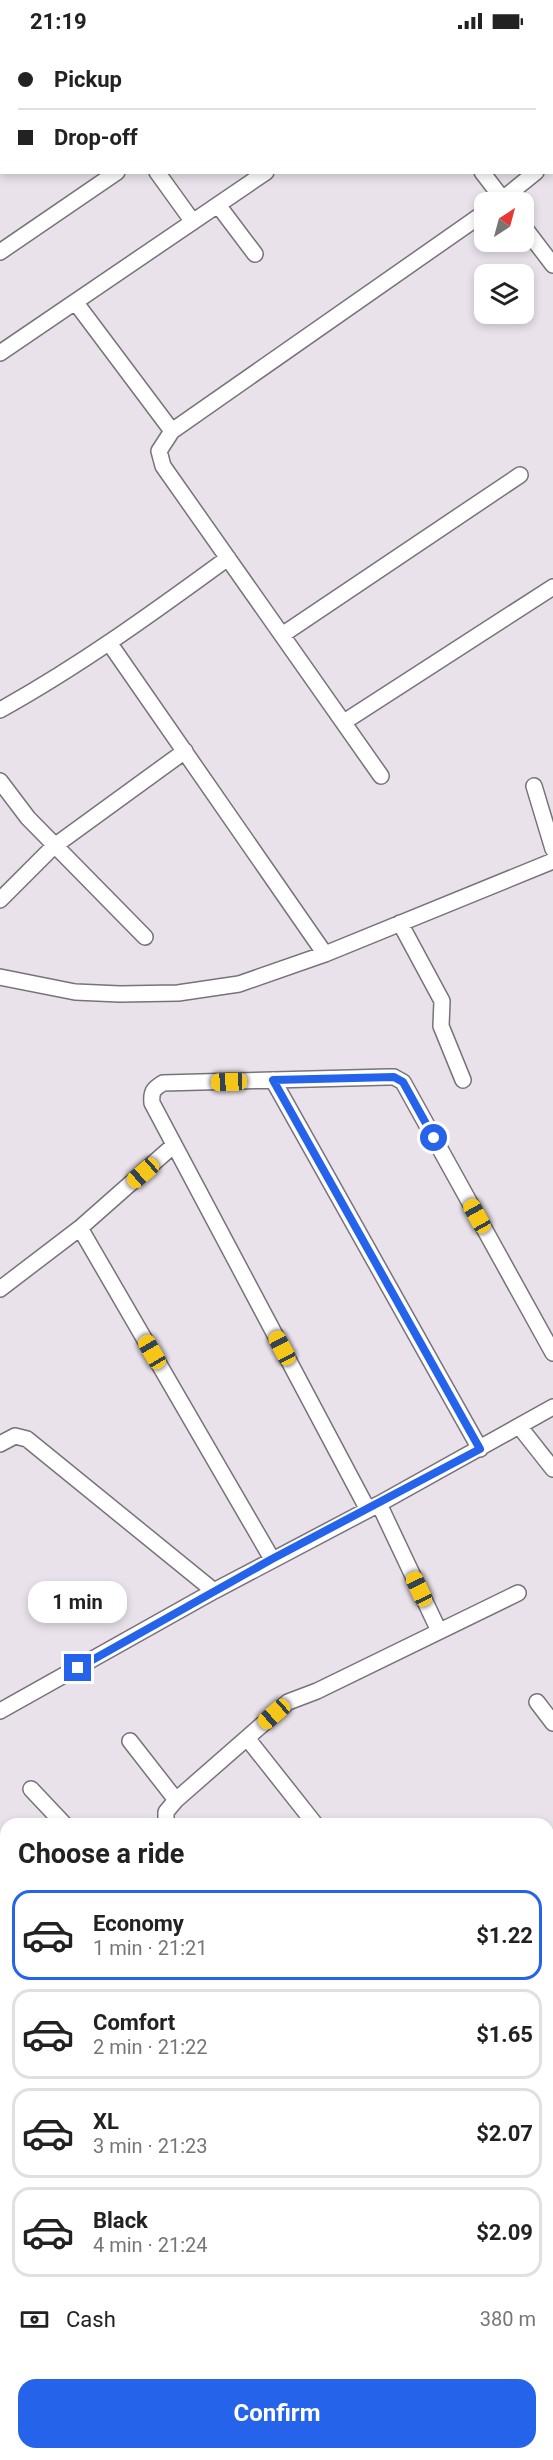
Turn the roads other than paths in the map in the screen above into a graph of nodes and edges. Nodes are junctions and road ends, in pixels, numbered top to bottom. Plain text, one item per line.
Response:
1 (114, 174) edge
2 (158, 174) edge
3 (263, 174) edge
4 (483, 174) edge
5 (534, 174) edge
6 (495, 192) edge
7 (513, 192) edge
8 (218, 205) junction
9 (474, 220) edge
10 (193, 222) junction
11 (534, 240) edge
12 (0, 252) edge
13 (255, 254) dead end
14 (553, 264) edge
15 (76, 303) junction
16 (0, 353) edge
17 (172, 431) junction
18 (520, 475) dead end
19 (228, 558) junction
20 (553, 586) edge
21 (282, 635) junction
22 (110, 644) junction
23 (0, 710) edge
24 (344, 722) junction
25 (185, 751) junction
26 (381, 776) dead end
27 (0, 781) edge
28 (534, 786) dead end
29 (56, 845) junction
30 (553, 849) edge
31 (553, 861) edge
32 (0, 900) edge
33 (400, 923) junction
34 (145, 937) dead end
35 (325, 954) junction
36 (0, 977) edge
37 (273, 1080) junction
38 (463, 1080) dead end
39 (174, 1145) junction
40 (80, 1228) junction
41 (0, 1289) edge
42 (553, 1353) edge
43 (553, 1407) edge
44 (519, 1426) junction
45 (0, 1444) edge
46 (480, 1449) junction
47 (553, 1469) edge
48 (374, 1507) junction
49 (272, 1559) junction
50 (214, 1592) junction
51 (518, 1593) dead end
52 (439, 1631) junction
53 (537, 1702) dead end
54 (0, 1712) edge
55 (553, 1723) edge
56 (247, 1738) junction
57 (130, 1741) dead end
58 (31, 1789) dead end
59 (176, 1800) junction
60 (58, 1818) edge
61 (166, 1818) edge
62 (310, 1818) edge

1 - 12 street
2 - 10 street
3 - 8 street
4 - 6 street
5 - 7 street
8 - 10 street
8 - 13 street
9 - 17 street
10 - 15 street
11 - 14 street
15 - 16 street
15 - 17 street
17 - 19 street
18 - 21 street
19 - 21 street
19 - 22 street
20 - 24 street
21 - 24 street
22 - 23 street
22 - 25 street
24 - 26 street
25 - 29 street
25 - 35 street
27 - 29 street
28 - 30 street
29 - 32 street
29 - 34 street
31 - 33 street
33 - 35 street
33 - 38 street
35 - 36 street
37 - 39 street
37 - 42 street
37 - 46 street
39 - 40 street
39 - 48 street
40 - 41 street
40 - 49 street
43 - 44 street
44 - 46 street
44 - 47 street
45 - 50 street
46 - 48 street
48 - 49 street
48 - 52 street
49 - 50 street
50 - 54 street
51 - 52 street
52 - 56 street
53 - 55 street
56 - 59 street
56 - 62 street
57 - 59 street
58 - 60 street
59 - 61 street

